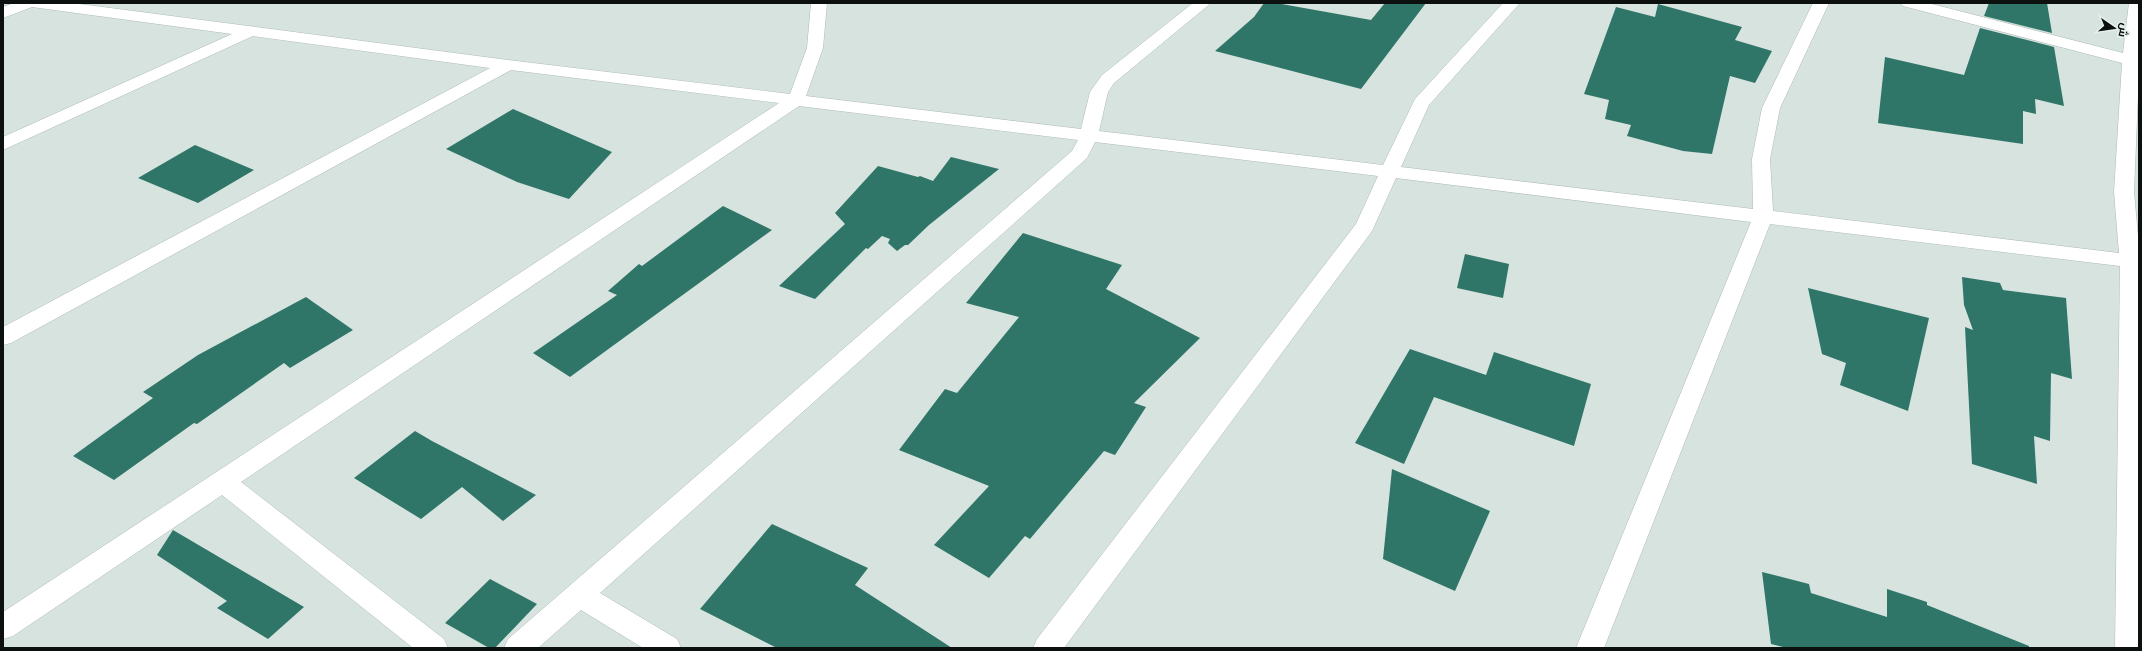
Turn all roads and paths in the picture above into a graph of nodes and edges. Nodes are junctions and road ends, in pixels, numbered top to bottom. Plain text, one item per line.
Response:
1 (28, 3) edge
2 (36, 3) edge
3 (819, 3) edge
4 (1203, 3) edge
5 (1512, 3) edge
6 (1820, 3) edge
7 (1909, 3) edge
8 (3, 13) edge
9 (2137, 14) edge
10 (252, 31) junction
11 (2131, 60) junction
12 (508, 65) junction
13 (796, 100) junction
14 (1090, 135) junction
15 (3, 144) edge
16 (1389, 171) junction
17 (1762, 217) junction
18 (2134, 261) edge
19 (3, 337) edge
20 (224, 482) junction
21 (580, 595) junction
22 (3, 627) edge
23 (434, 648) edge
24 (518, 648) edge
25 (667, 648) edge
26 (1047, 648) edge
27 (1590, 648) edge
28 (2129, 648) edge

1 - 8 street
2 - 10 street
3 - 13 street
4 - 14 street
5 - 16 street
6 - 17 street
7 - 11 street
9 - 11 street
10 - 12 street
10 - 15 street
11 - 18 street
12 - 13 street
12 - 19 street
13 - 14 street
13 - 20 street
14 - 16 street
14 - 21 street
16 - 17 street
16 - 26 street
17 - 18 street
17 - 27 street
18 - 28 street
20 - 22 street
20 - 23 street
21 - 24 street
21 - 25 street

